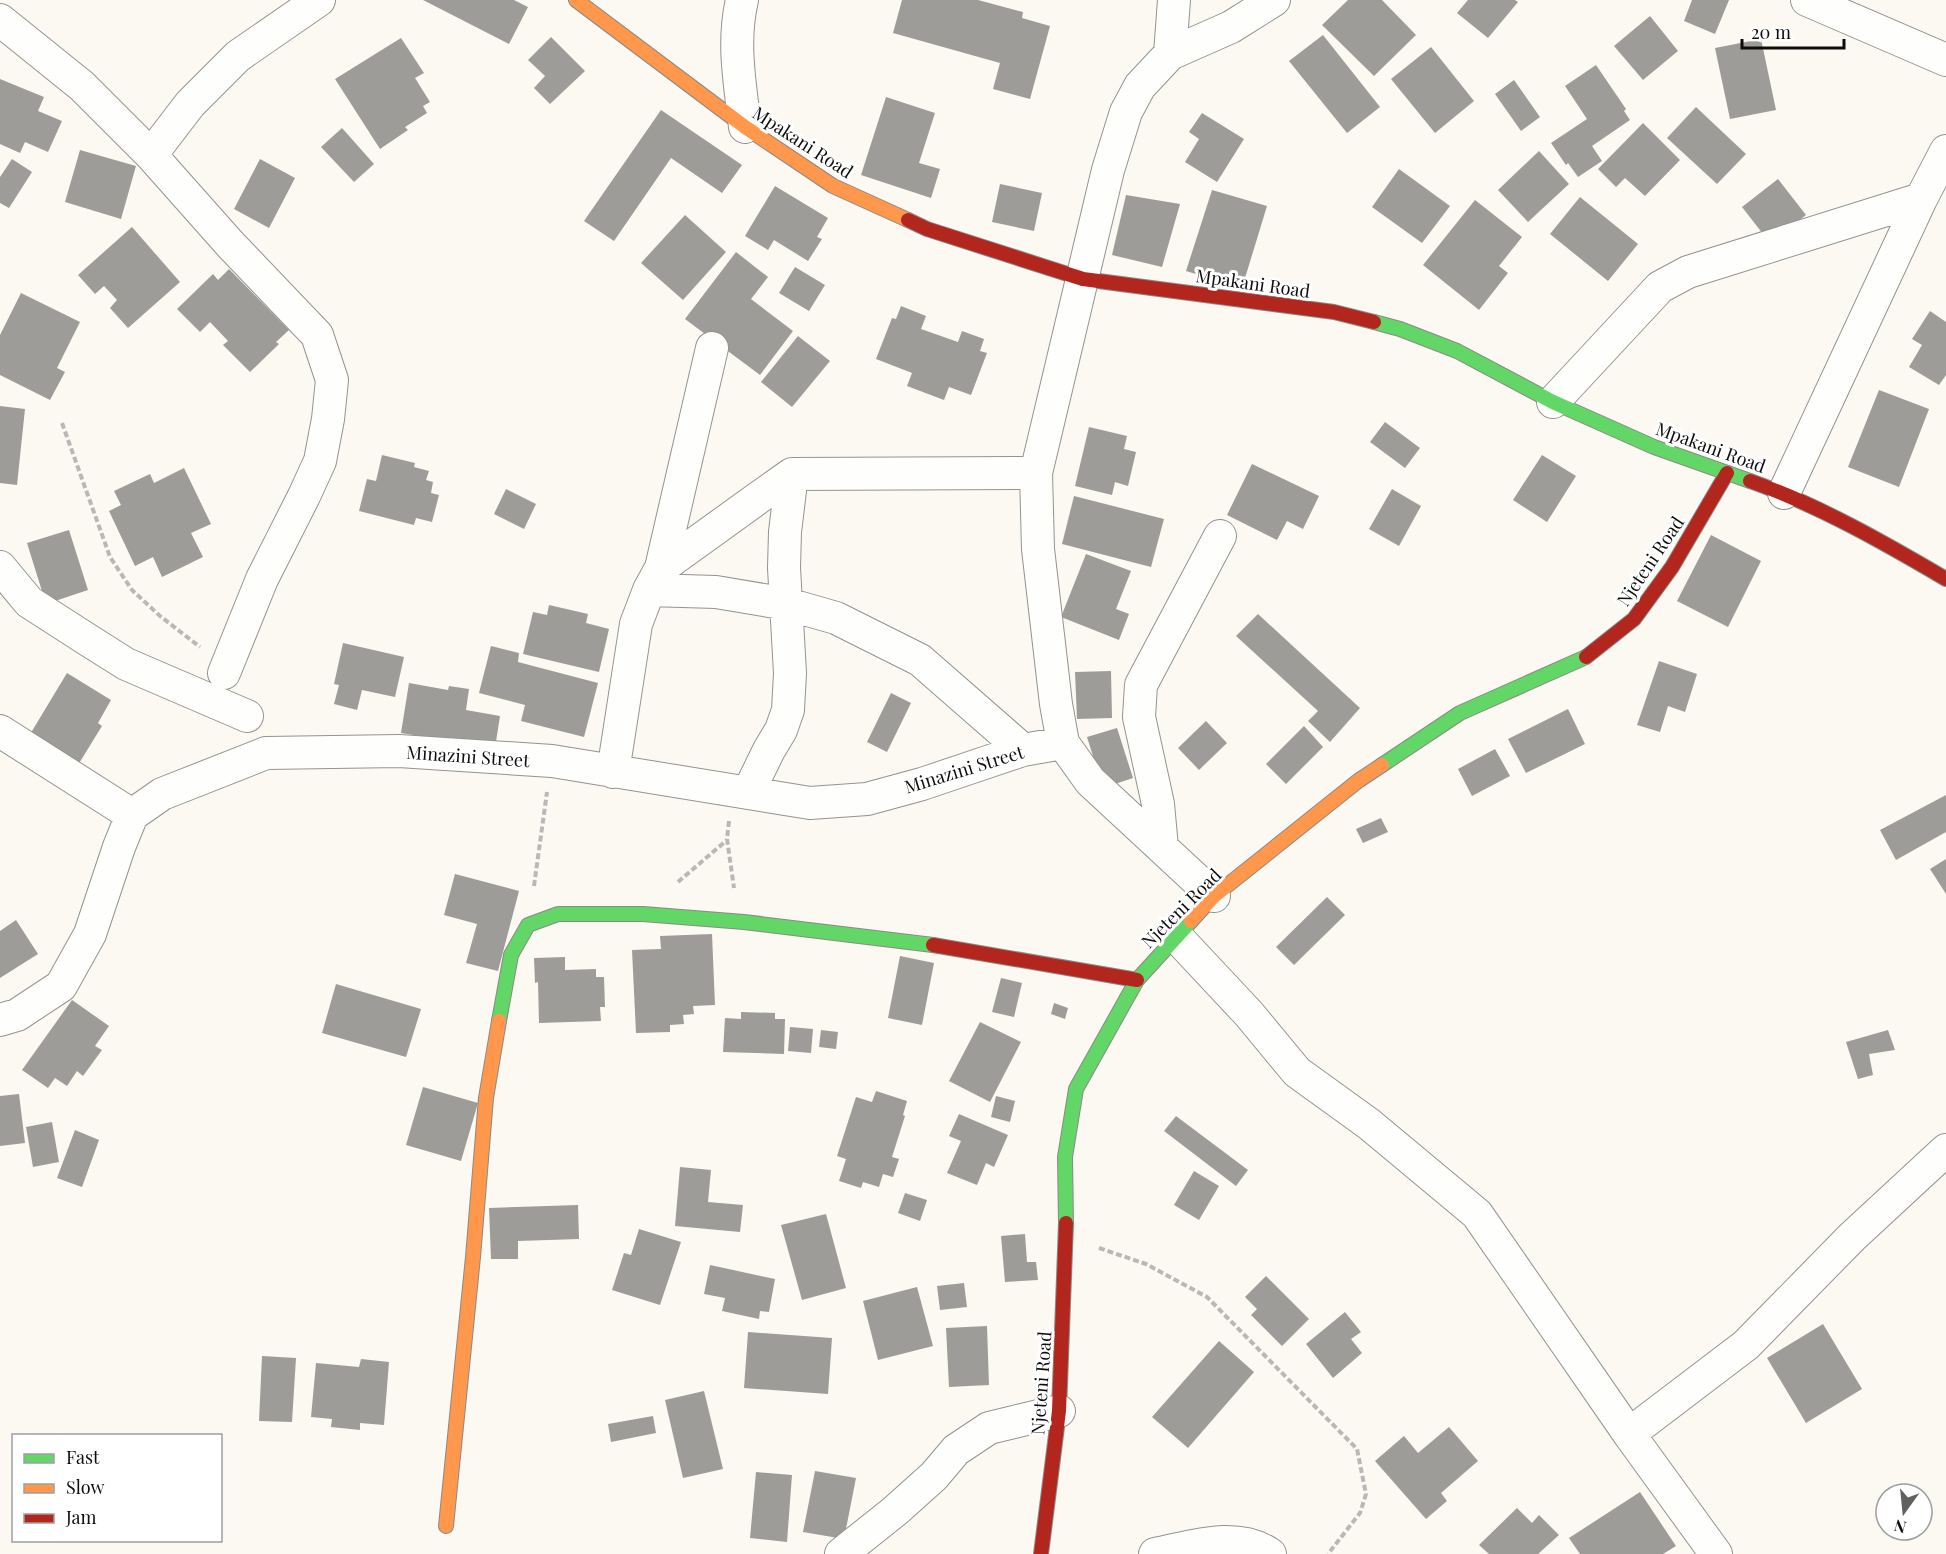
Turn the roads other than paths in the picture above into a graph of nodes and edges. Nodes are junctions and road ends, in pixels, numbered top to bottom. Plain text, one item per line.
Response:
1 (320, 0) edge
2 (576, 0) edge
3 (742, 0) edge
4 (1174, 0) edge
5 (1274, 0) edge
6 (1807, 0) edge
7 (0, 20) edge
8 (1170, 54) junction
9 (1946, 60) edge
10 (746, 127) junction
11 (1946, 151) edge
12 (151, 155) junction
13 (1921, 199) junction
14 (1083, 279) junction
15 (712, 348) dead end
16 (1553, 402) junction
17 (1036, 473) junction
18 (1727, 473) junction
19 (792, 474) junction
20 (1784, 493) junction
21 (1220, 536) dead end
22 (0, 567) edge
23 (655, 579) junction
24 (1946, 579) edge
25 (787, 604) junction
26 (224, 673) road end
27 (247, 716) dead end
28 (0, 731) edge
29 (1062, 743) junction
30 (1023, 750) junction
31 (613, 772) junction
32 (740, 792) junction
33 (132, 815) junction
34 (1162, 848) junction
35 (1214, 896) junction
36 (1176, 936) junction
37 (1137, 980) junction
38 (0, 1020) edge
39 (1946, 1150) edge
40 (1059, 1411) junction
41 (1629, 1434) junction
42 (446, 1526) dead end
43 (841, 1554) edge
44 (1041, 1554) edge
45 (1155, 1554) edge
46 (1270, 1554) edge
47 (1716, 1554) edge

1 - 12 street
2 - 10 street, Mpakani Road
3 - 10 street
4 - 8 street
5 - 8 street
6 - 9 street
7 - 12 street
8 - 14 street
10 - 14 street, Mpakani Road
11 - 13 street
12 - 26 street
13 - 16 street
13 - 20 street
14 - 16 street, Mpakani Road
14 - 17 street
15 - 23 street
16 - 18 street, Mpakani Road
17 - 19 street
17 - 29 street
18 - 20 street, Mpakani Road
18 - 35 street, Njeteni Road
19 - 23 street
19 - 25 street
20 - 24 street, Mpakani Road
21 - 34 street
22 - 27 street
23 - 25 street
23 - 31 street
25 - 30 street
25 - 32 street
28 - 33 street
29 - 30 street, Minazini Street
29 - 34 street
30 - 32 street, Minazini Street
31 - 32 street, Minazini Street
31 - 33 street, Minazini Street
33 - 38 street
34 - 35 street
35 - 36 street, Njeteni Road
36 - 37 street, Njeteni Road
36 - 41 street
37 - 40 street, Njeteni Road
37 - 42 street
39 - 41 street
40 - 43 street
40 - 44 street, Njeteni Road
41 - 47 street
45 - 46 street

